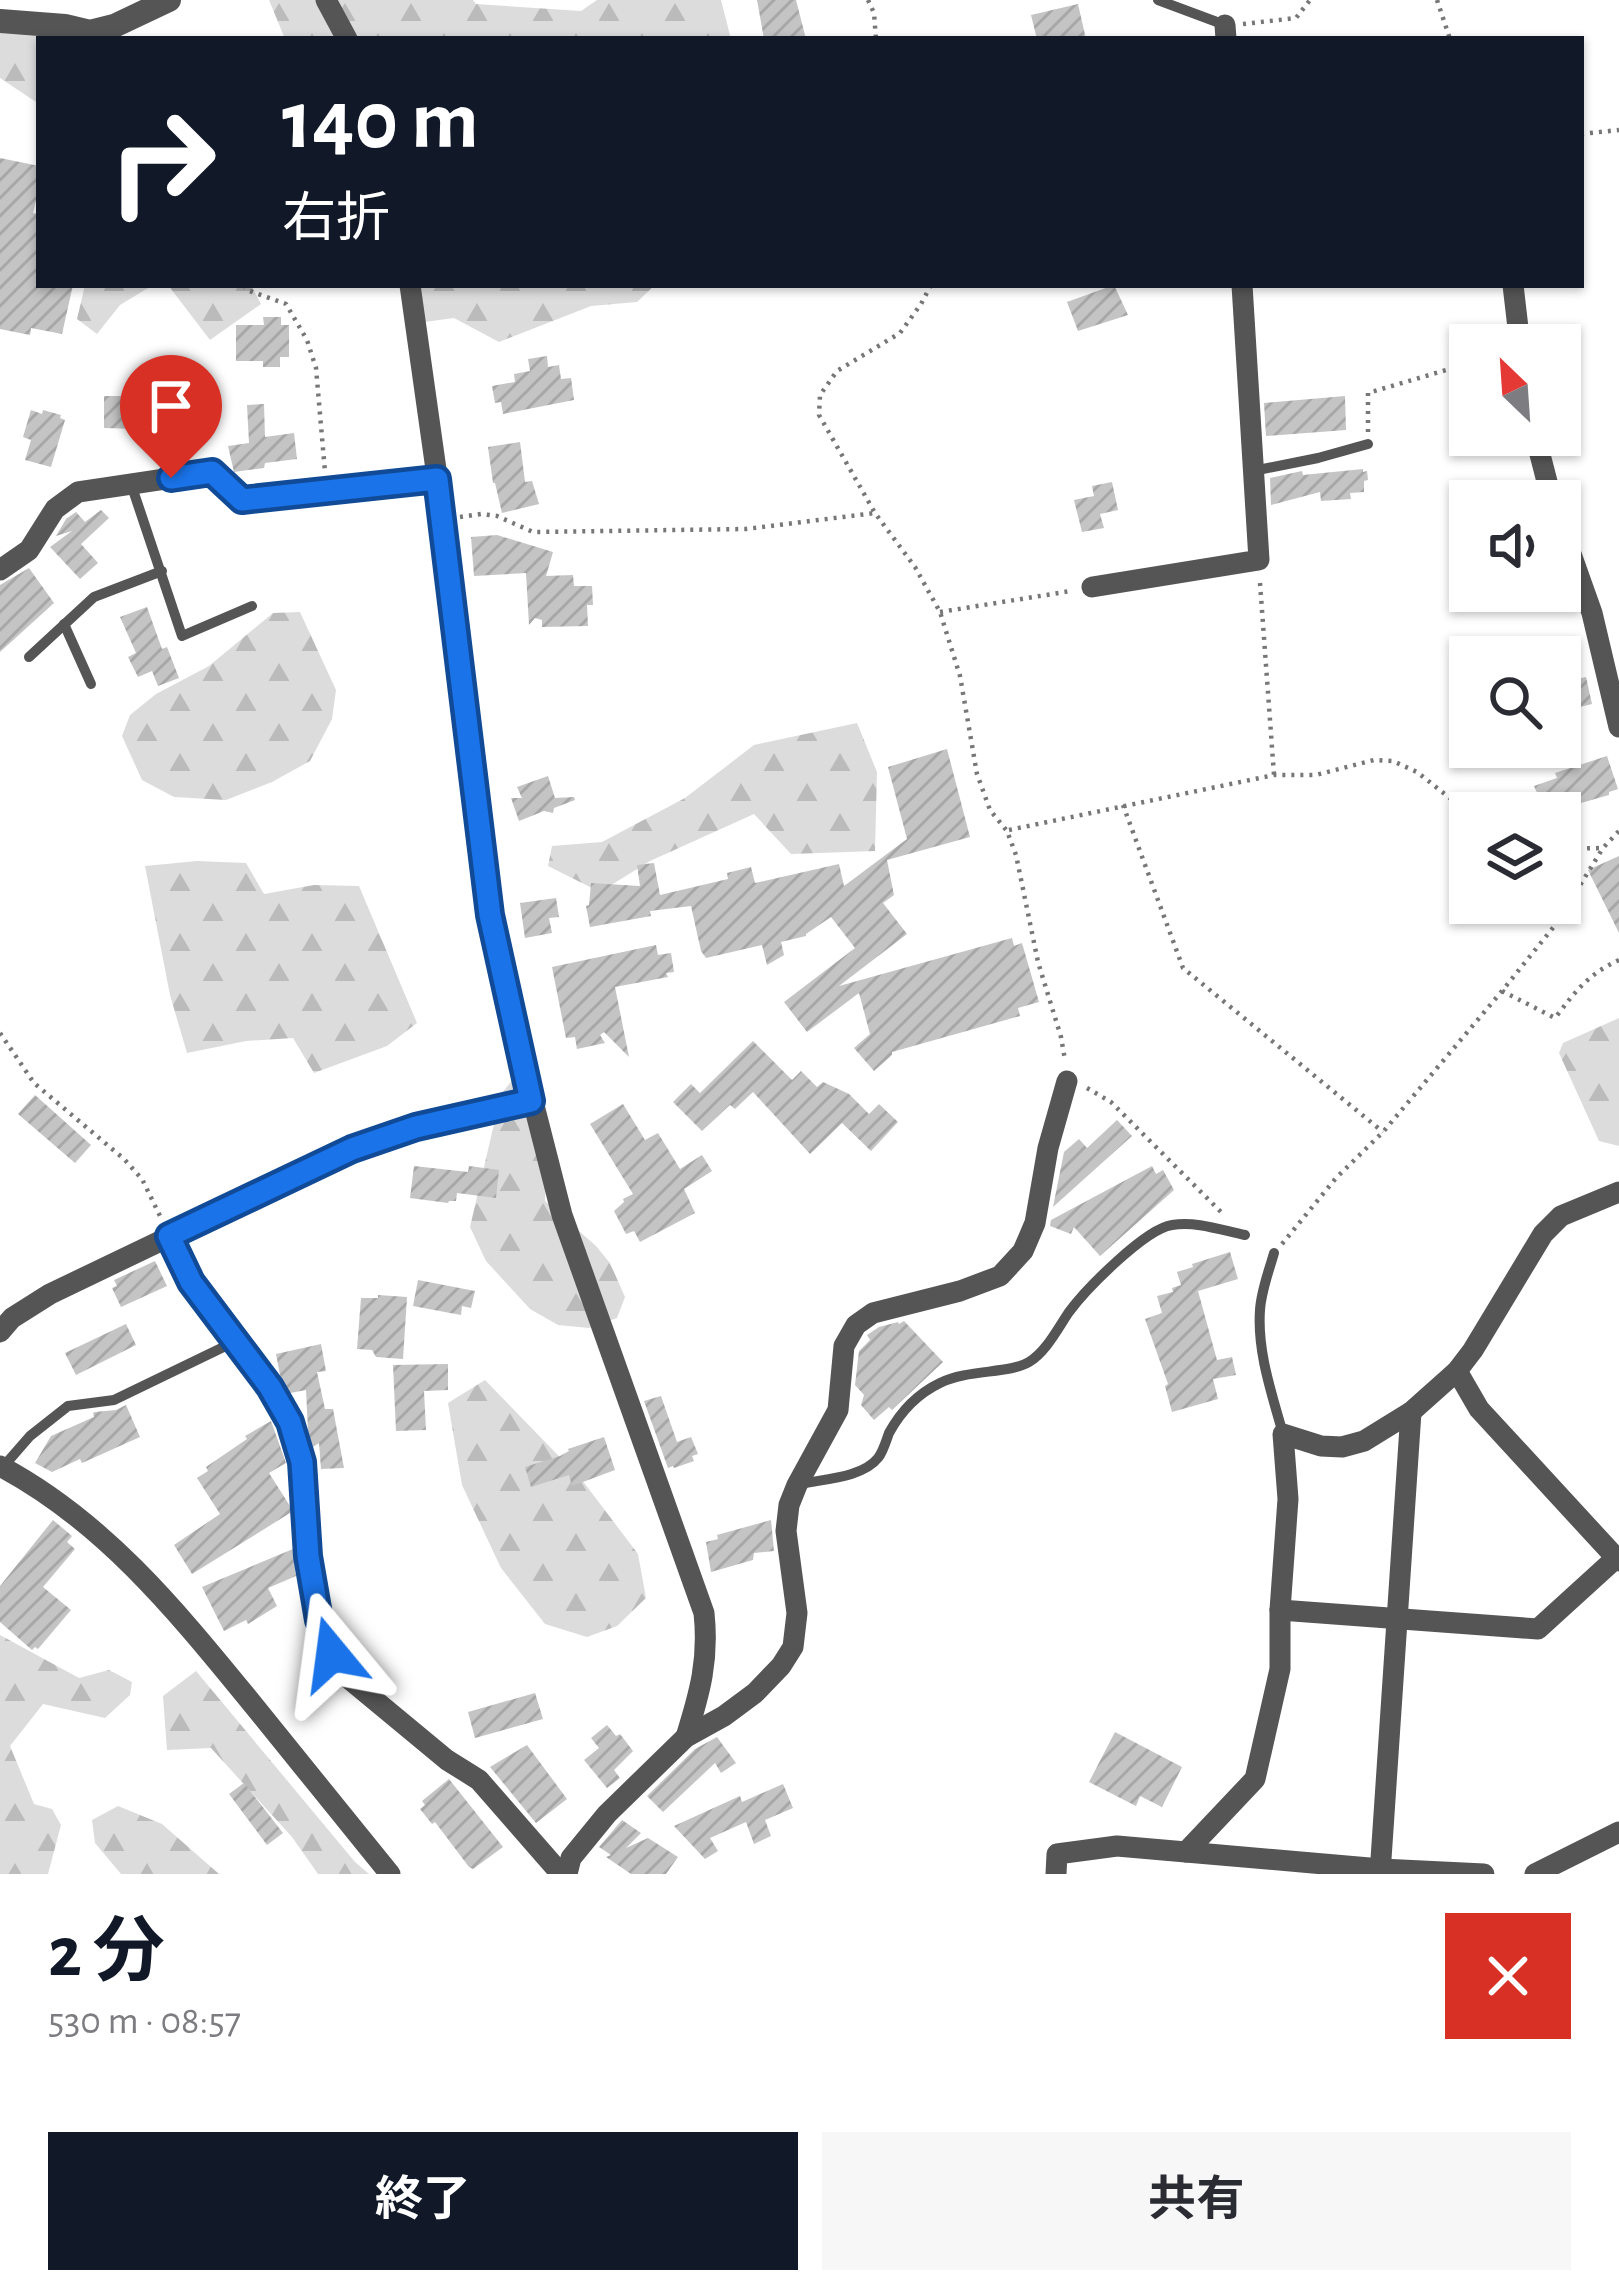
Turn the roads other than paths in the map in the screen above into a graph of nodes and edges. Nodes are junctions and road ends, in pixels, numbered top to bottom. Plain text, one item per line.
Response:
1 (169, 0) edge
2 (326, 0) edge
3 (1158, 0) edge
4 (0, 21) edge
5 (1226, 32) edge
6 (345, 36) edge
7 (410, 288) edge
8 (1242, 288) edge
9 (1513, 288) edge
10 (1518, 324) edge
11 (1368, 444) road end
12 (1253, 471) junction
13 (437, 479) junction
14 (130, 484) junction
15 (0, 570) edge
16 (162, 571) junction
17 (1581, 582) edge
18 (1092, 587) road end
19 (252, 606) dead end
20 (64, 624) junction
21 (29, 657) dead end
22 (91, 684) dead end
23 (1619, 727) edge
24 (1067, 1081) road end
25 (531, 1101) junction
26 (1619, 1192) edge
27 (1245, 1235) road end
28 (169, 1236) junction
29 (1274, 1253) road end
30 (0, 1332) edge
31 (236, 1341) junction
32 (1457, 1371) junction
33 (1411, 1412) junction
34 (1283, 1434) junction
35 (2, 1466) edge
36 (797, 1485) junction
37 (1618, 1559) edge
38 (1280, 1610) junction
39 (1397, 1618) junction
40 (686, 1737) junction
41 (1619, 1832) edge
42 (1186, 1852) junction
43 (1380, 1871) edge
44 (390, 1874) edge
45 (564, 1874) edge
46 (1056, 1874) edge
47 (1484, 1874) edge
48 (1535, 1874) edge

1 - 4 street
2 - 6 street
3 - 5 lane
7 - 13 street
8 - 12 street
9 - 10 street
11 - 12 lane
12 - 18 street
13 - 14 street
13 - 25 street
14 - 15 street
14 - 16 lane
16 - 19 lane
16 - 20 lane
17 - 23 street
20 - 21 lane
20 - 22 lane
24 - 36 street
25 - 28 street
25 - 40 street
26 - 32 street
27 - 36 lane
28 - 30 street
28 - 31 street
29 - 34 lane
31 - 35 lane
31 - 45 street
32 - 33 street
32 - 37 street
33 - 34 street
33 - 39 street
34 - 38 street
35 - 44 street
36 - 40 street
37 - 39 street
38 - 39 street
38 - 42 street
39 - 43 street
40 - 45 street
41 - 48 street
42 - 43 street
42 - 46 street
43 - 47 street

